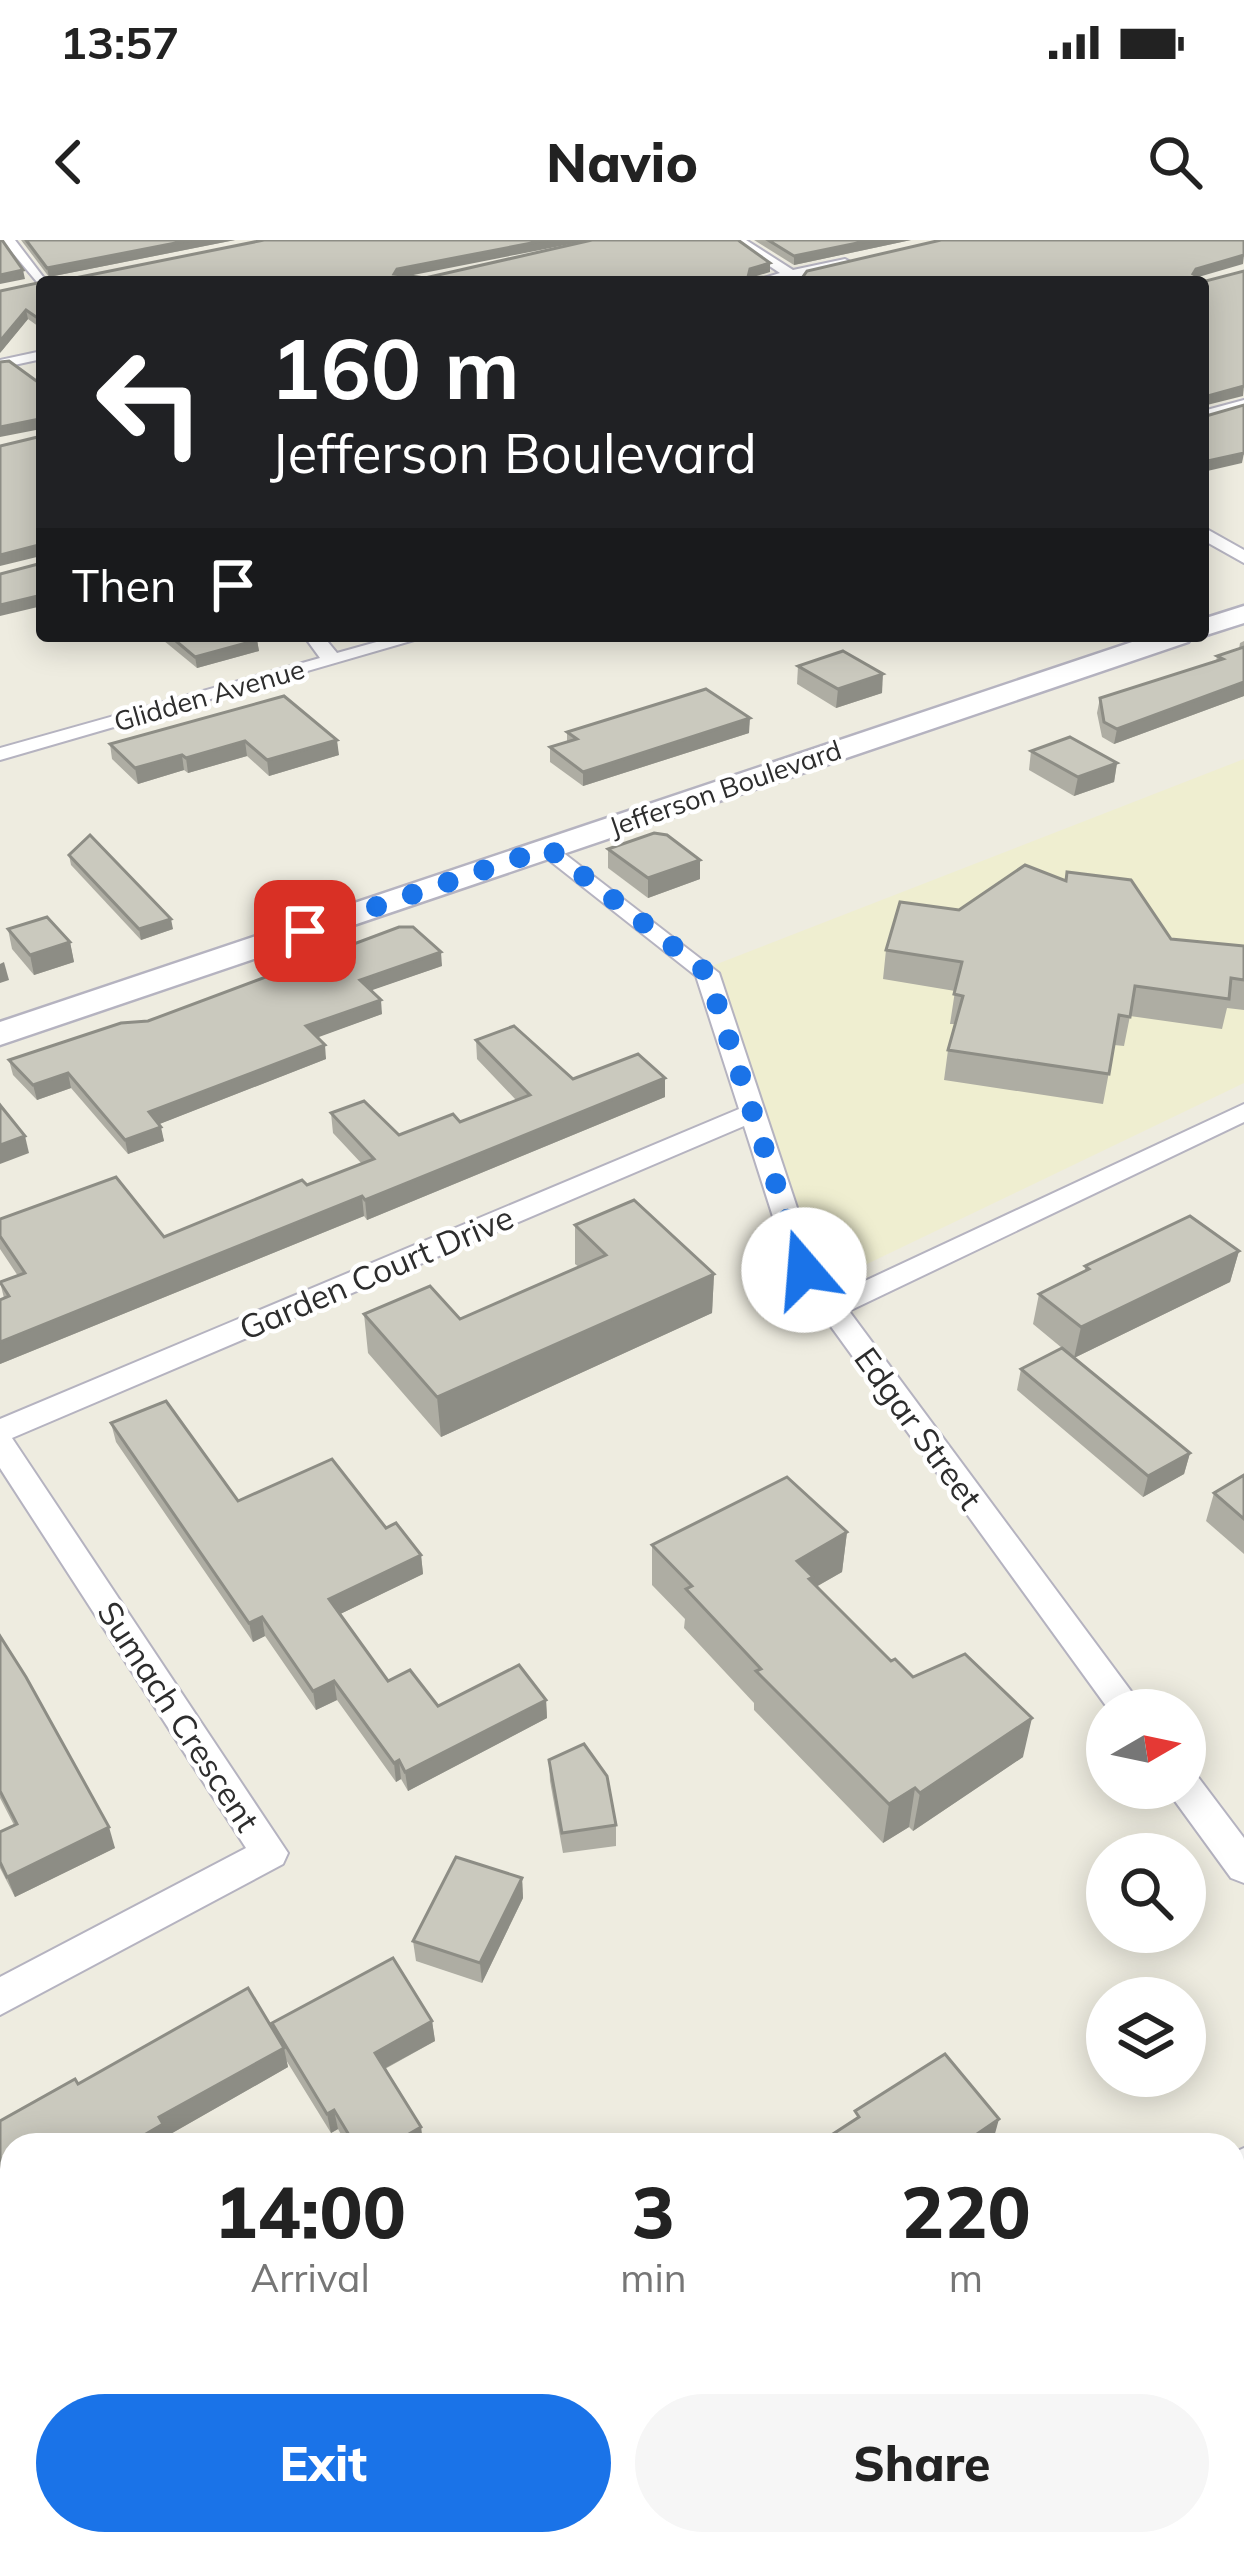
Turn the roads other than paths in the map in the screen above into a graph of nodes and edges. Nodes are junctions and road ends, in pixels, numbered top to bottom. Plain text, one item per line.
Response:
1 (8, 240) edge
2 (737, 240) edge
3 (869, 258) edge
4 (36, 276) edge
5 (794, 276) edge
6 (804, 276) edge
7 (36, 285) edge
8 (21, 288) edge
9 (36, 356) edge
10 (0, 364) edge
11 (1244, 404) edge
12 (1209, 414) edge
13 (1209, 536) edge
14 (1244, 558) edge
15 (1244, 614) edge
16 (1209, 626) edge
17 (318, 642) edge
18 (396, 642) edge
19 (1160, 642) edge
20 (332, 660) junction
21 (0, 754) edge
22 (548, 848) junction
23 (0, 1034) edge
24 (1244, 1112) edge
25 (752, 1114) junction
26 (831, 1308) junction
27 (0, 1431) edge
28 (0, 1444) edge
29 (1112, 1689) edge
30 (1201, 1809) edge
31 (1244, 1867) edge
32 (0, 1996) edge

1 - 4 street
2 - 5 street
3 - 6 street
7 - 8 street
9 - 10 street
11 - 12 street
13 - 14 street
15 - 16 street
17 - 20 street
18 - 20 street, Glidden Avenue
19 - 22 street, Jefferson Boulevard
20 - 21 street, Glidden Avenue
22 - 23 street, Jefferson Boulevard
22 - 25 street, Edgar Street
24 - 26 street
25 - 26 street, Edgar Street
25 - 27 street, Garden Court Drive
26 - 29 street, Edgar Street
28 - 32 street, Sumach Crescent
30 - 31 street

